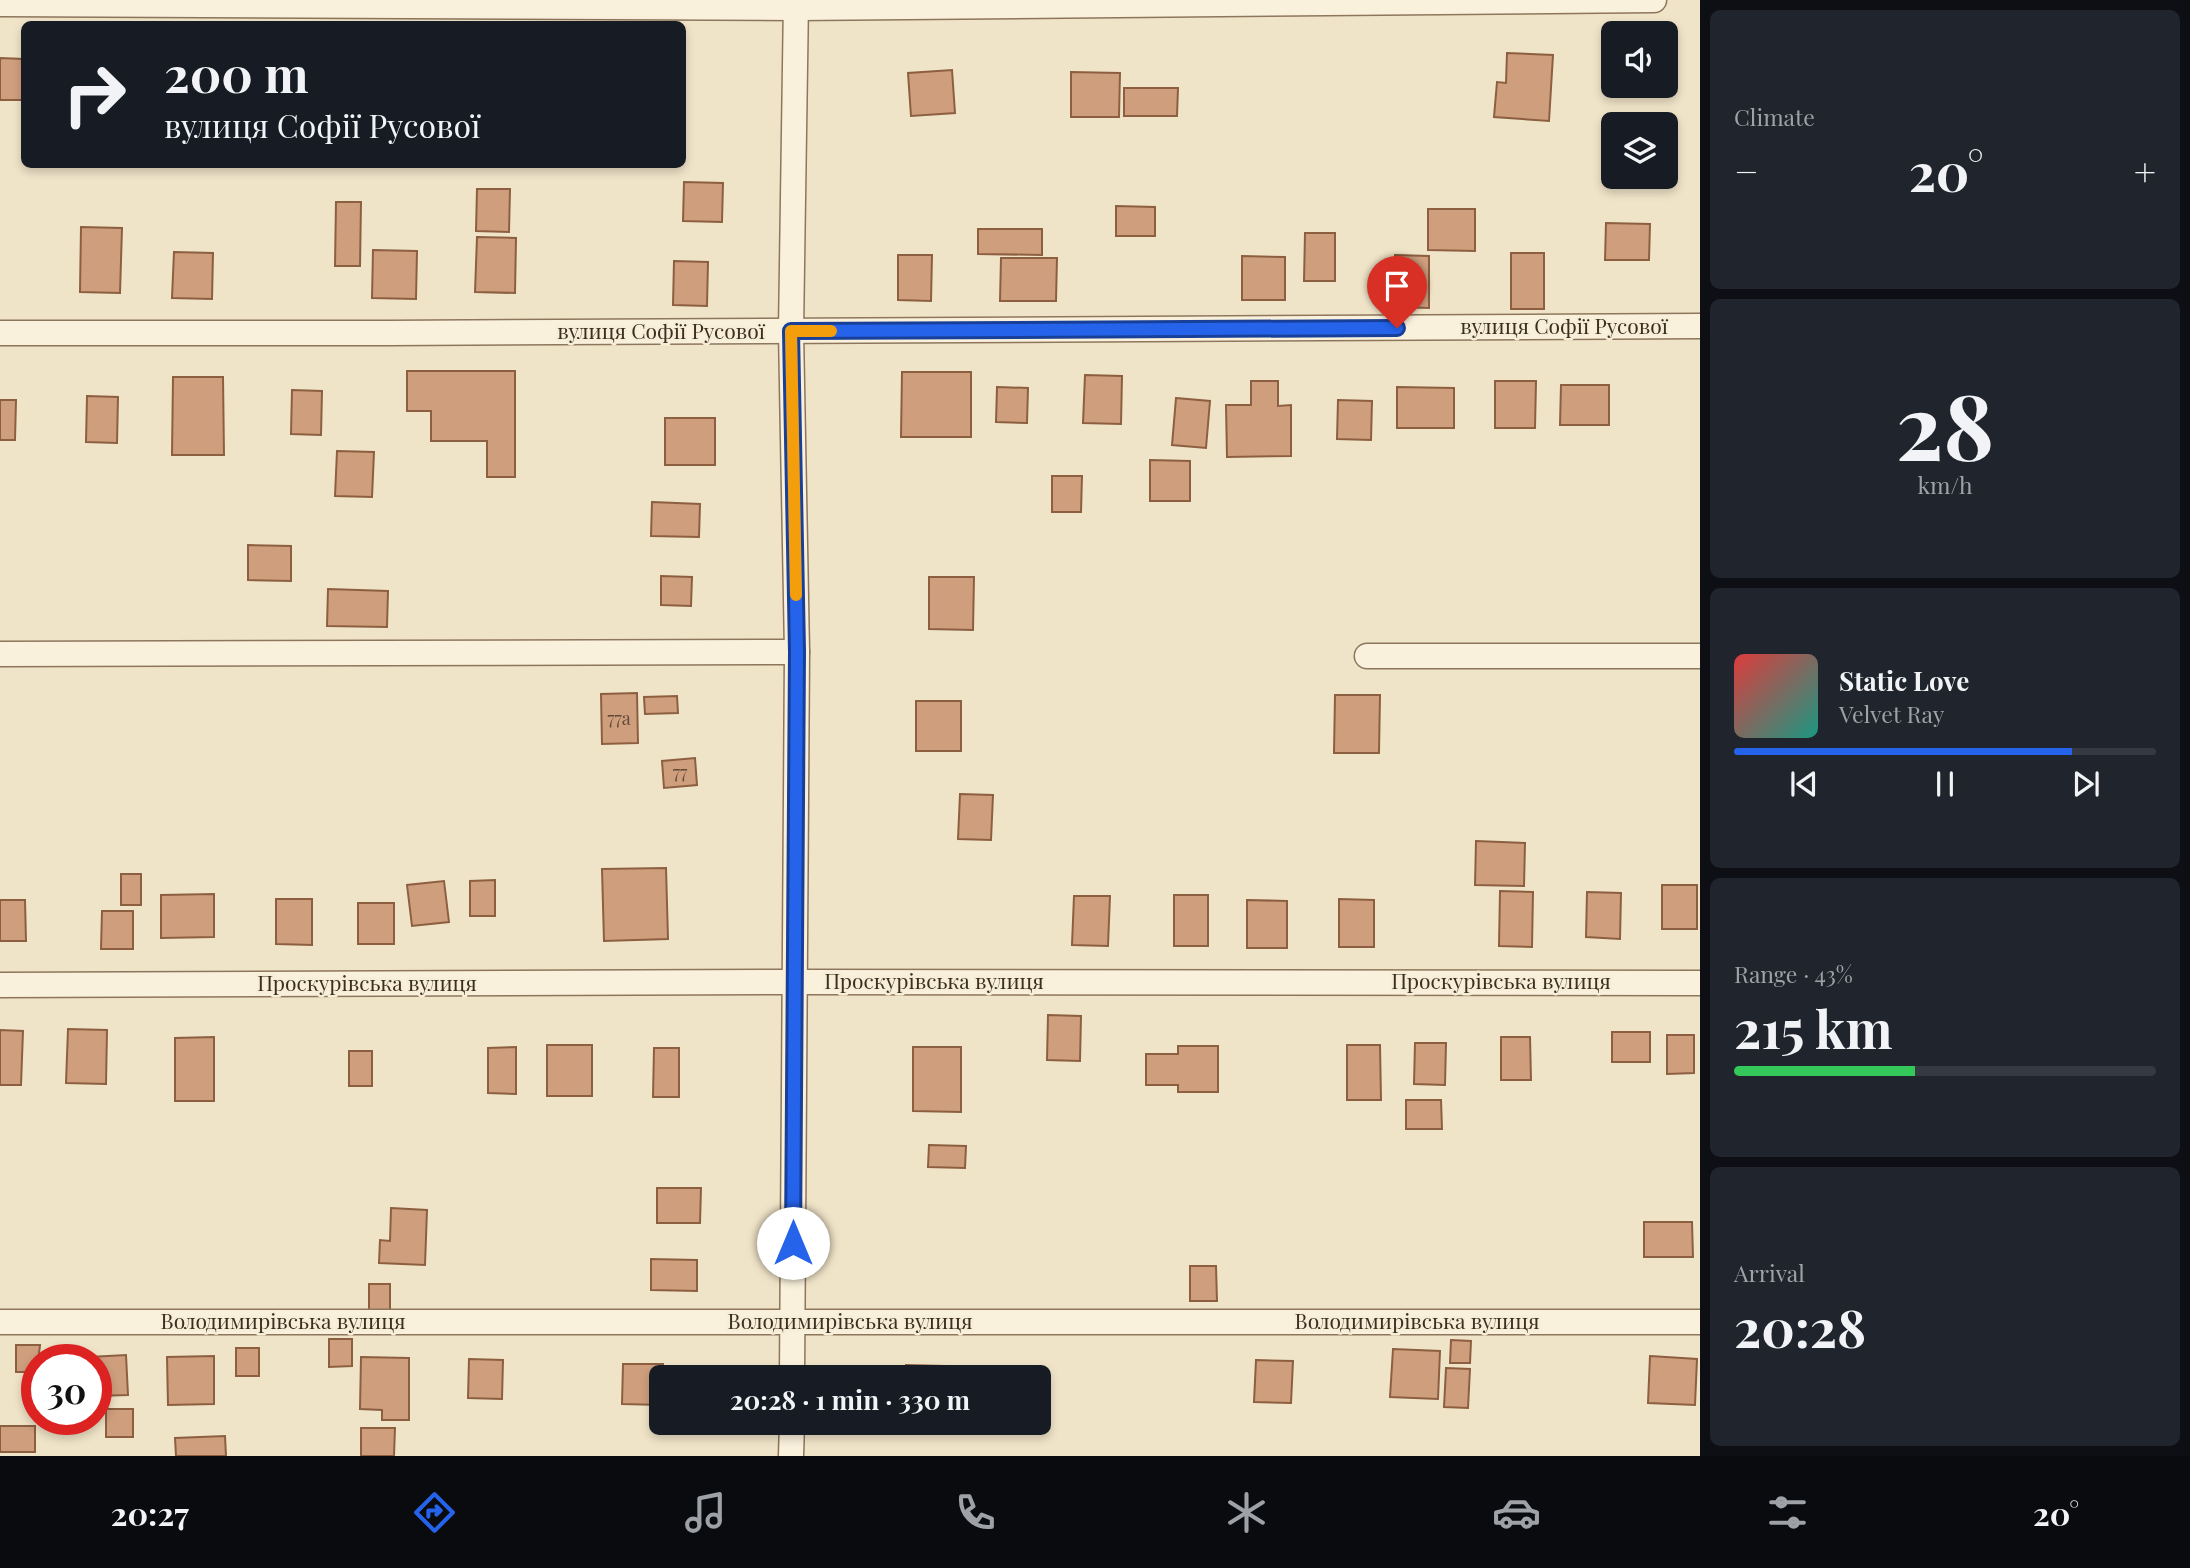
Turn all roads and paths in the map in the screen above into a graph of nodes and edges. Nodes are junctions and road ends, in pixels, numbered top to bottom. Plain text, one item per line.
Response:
1 (1654, 0) edge
2 (0, 4) edge
3 (796, 4) edge
4 (1700, 327) edge
5 (791, 331) junction
6 (0, 332) edge
7 (797, 652) junction
8 (0, 654) edge
9 (1367, 656) dead end
10 (1700, 656) edge
11 (793, 982) junction
12 (1700, 983) edge
13 (0, 985) edge
14 (0, 1322) edge
15 (793, 1322) junction
16 (1700, 1322) edge
17 (792, 1365) edge
18 (792, 1435) edge
19 (791, 1456) edge

1 - 3 street
2 - 3 street
3 - 5 street
4 - 5 street, вулиця Софії Русової
5 - 6 street, вулиця Софії Русової
5 - 7 street
7 - 8 street
7 - 11 street
9 - 10 street
11 - 12 street, Проскурівська вулиця
11 - 13 street, Проскурівська вулиця
11 - 15 street
14 - 15 street, Володимирівська вулиця
15 - 16 street, Володимирівська вулиця
15 - 17 street
18 - 19 street

